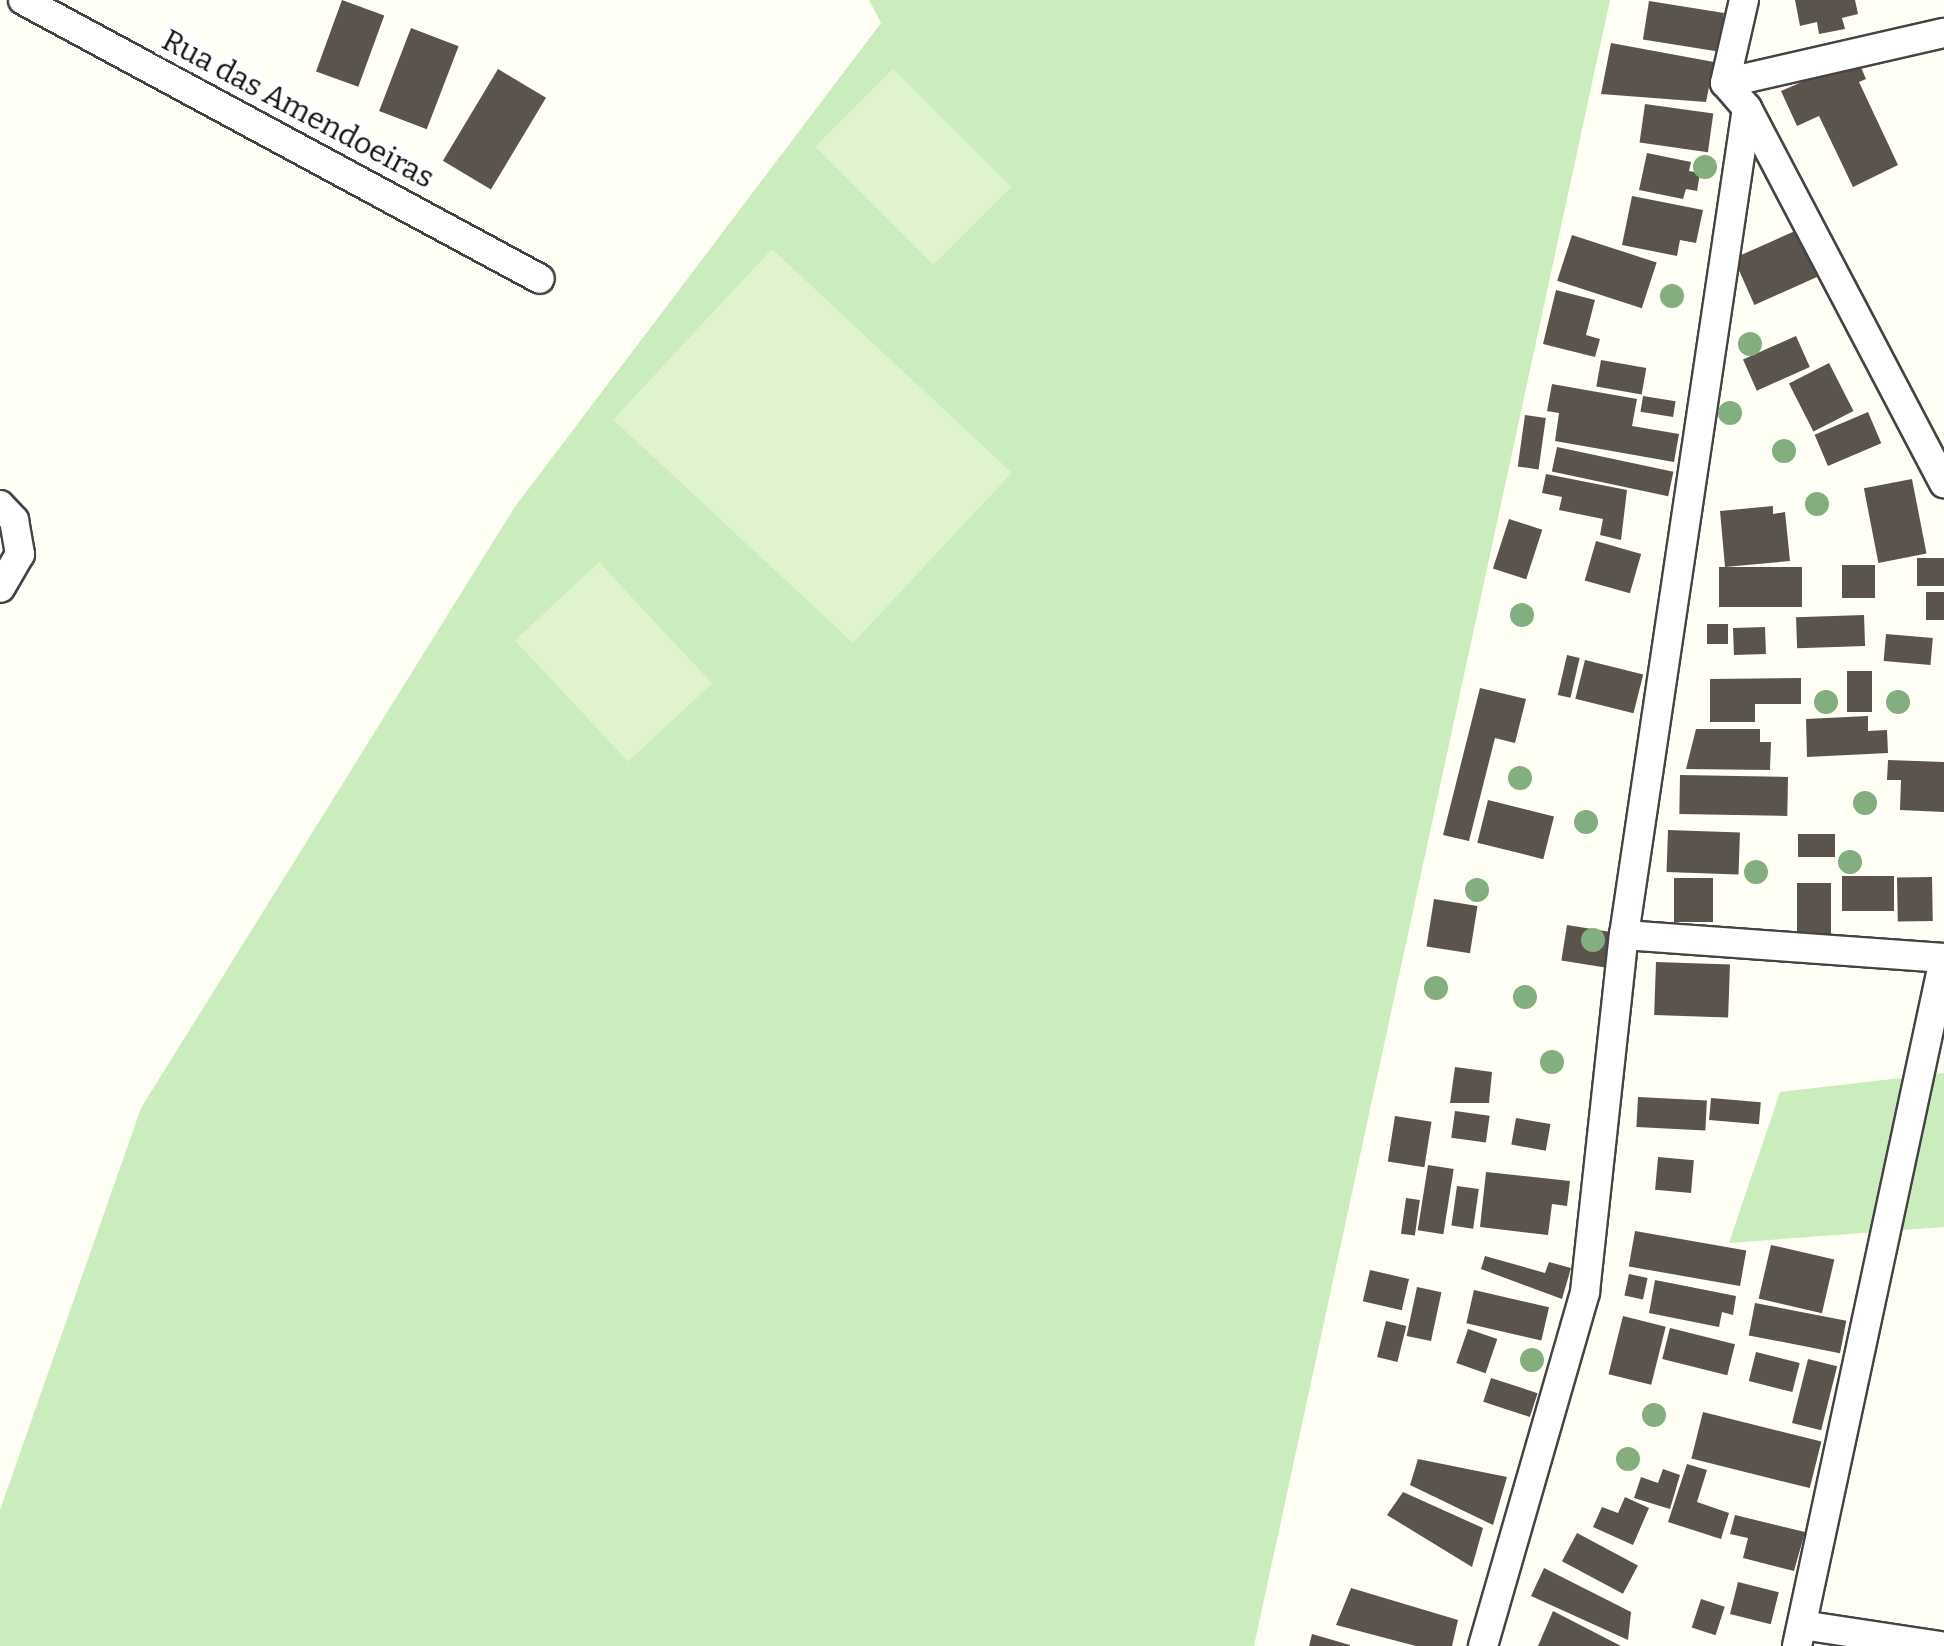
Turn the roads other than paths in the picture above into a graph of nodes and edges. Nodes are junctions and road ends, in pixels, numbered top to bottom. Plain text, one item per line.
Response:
1 (23, 0) edge
2 (1744, 0) edge
3 (1944, 33) edge
4 (1724, 83) junction
5 (1747, 108) junction
6 (540, 279) dead end
7 (1944, 484) edge
8 (0, 505) edge
9 (0, 588) edge
10 (1624, 935) junction
11 (1944, 958) edge
12 (1800, 1636) edge
13 (1483, 1646) edge
14 (1940, 1646) edge

1 - 6 street, Rua das Amendoeiras
2 - 4 street
3 - 4 street
4 - 5 street
5 - 7 street
5 - 10 street
8 - 9 street
10 - 11 street
10 - 13 street
11 - 12 street
12 - 14 street

